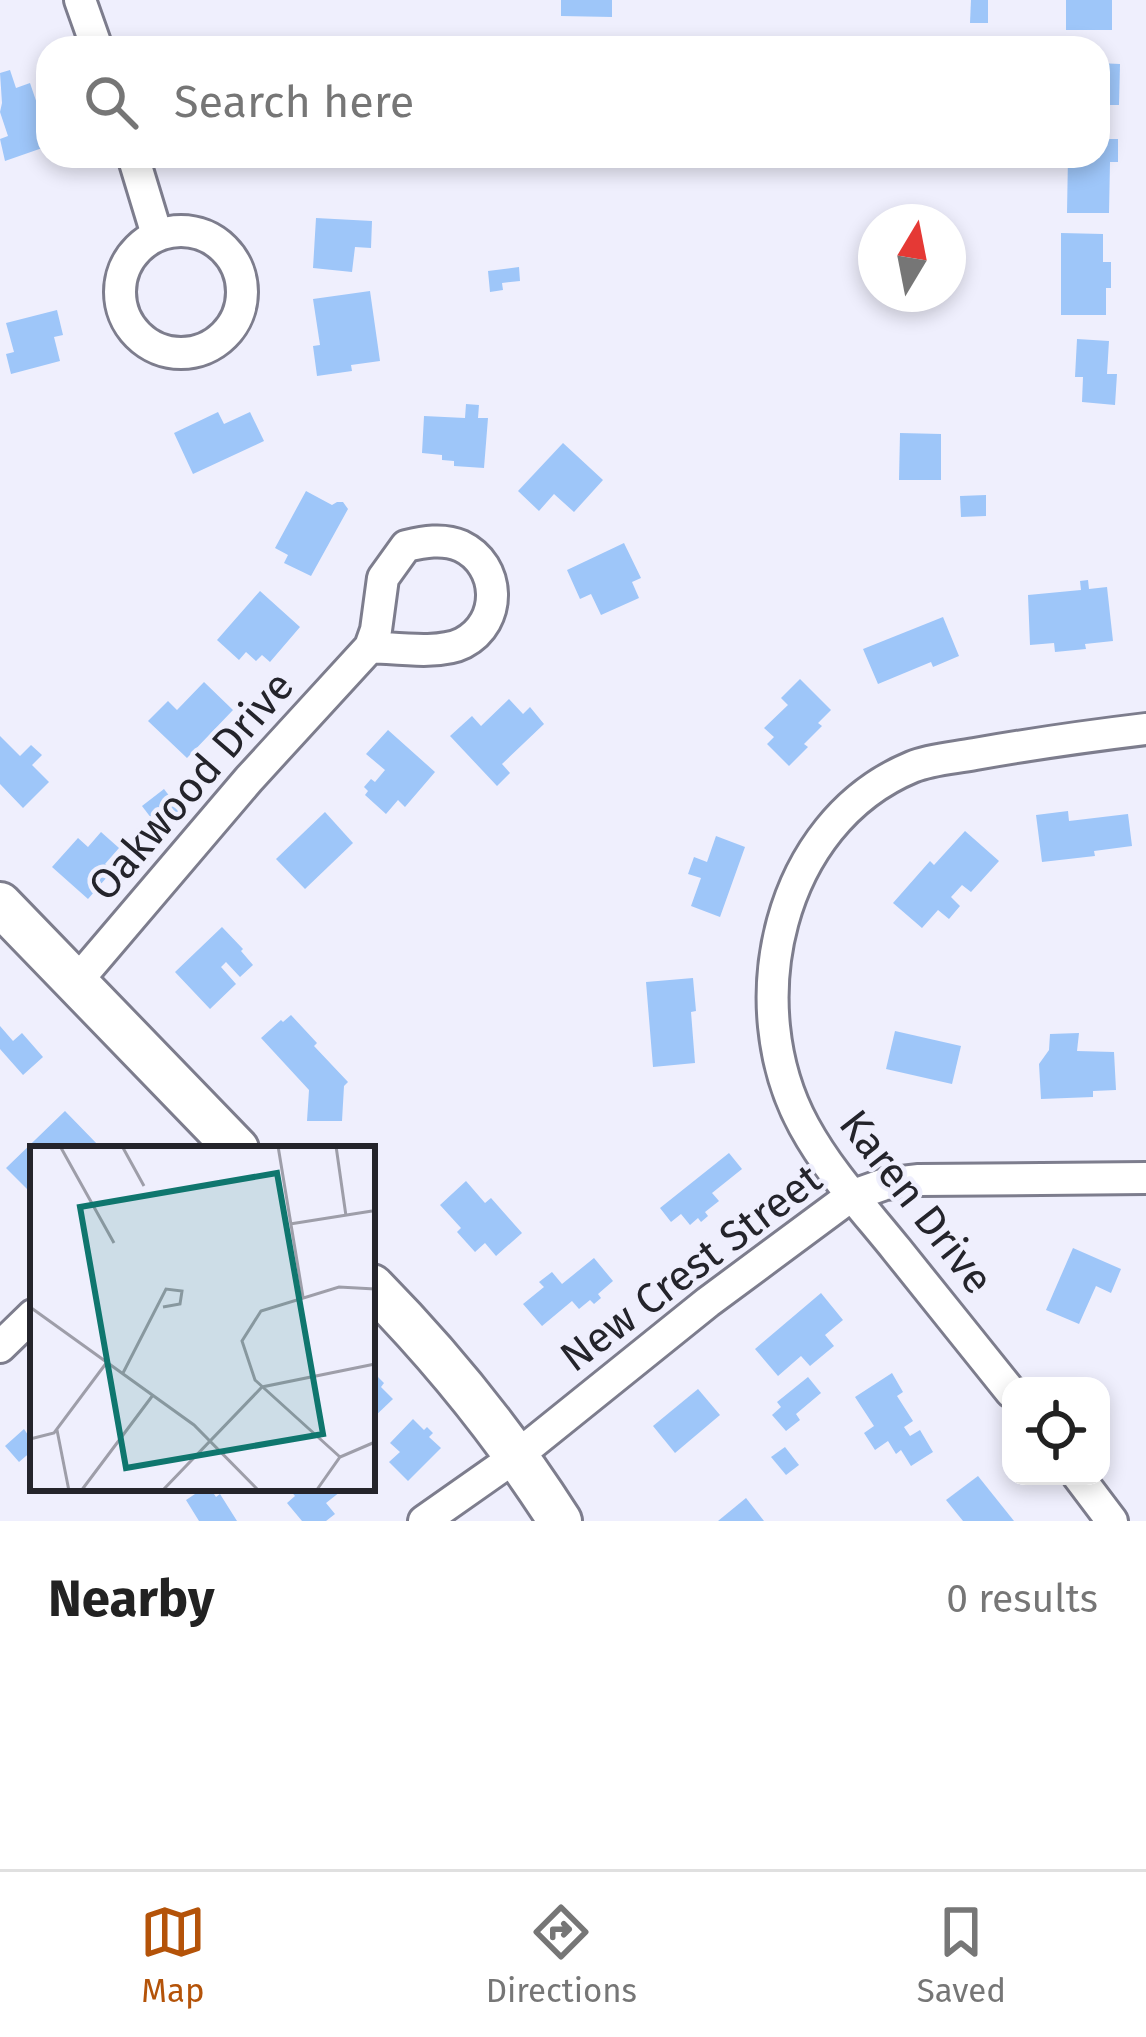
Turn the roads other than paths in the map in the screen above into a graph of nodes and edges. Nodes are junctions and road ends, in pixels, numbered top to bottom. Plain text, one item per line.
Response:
1 (80, 0) edge
2 (93, 36) edge
3 (137, 168) edge
4 (157, 235) junction
5 (370, 647) junction
6 (1146, 729) edge
7 (0, 904) edge
8 (77, 981) junction
9 (222, 1144) edge
10 (1146, 1178) edge
11 (851, 1196) junction
12 (375, 1289) edge
13 (30, 1318) edge
14 (0, 1347) edge
15 (1002, 1381) edge
16 (518, 1455) junction
17 (1085, 1485) edge
18 (424, 1521) edge
19 (560, 1521) edge
20 (1112, 1521) edge

1 - 2 street
3 - 4 street
4 - 4 street
5 - 5 street
5 - 8 street, Oakwood Drive
6 - 11 street, Karen Drive
7 - 8 main road
8 - 9 main road
10 - 11 street, New Crest Street
11 - 15 street, Karen Drive
11 - 16 street, New Crest Street
12 - 16 main road
13 - 14 street
16 - 18 street, New Crest Street
16 - 19 main road
17 - 20 street

